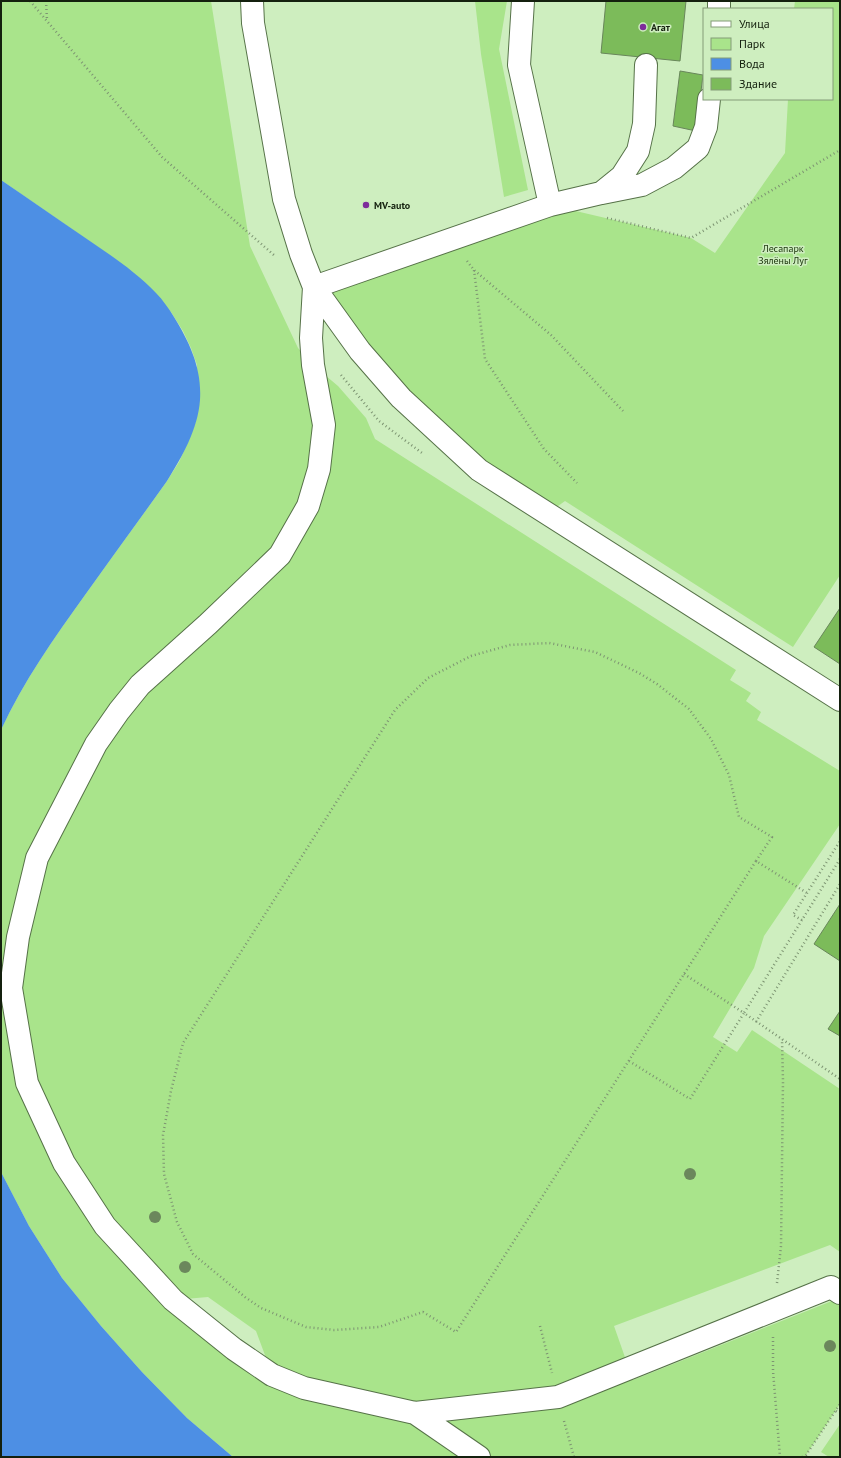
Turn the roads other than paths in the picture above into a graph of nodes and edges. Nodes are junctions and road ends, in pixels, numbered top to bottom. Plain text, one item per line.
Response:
1 (252, 1) edge
2 (523, 1) edge
3 (646, 65) dead end
4 (709, 100) edge
5 (601, 193) junction
6 (550, 205) junction
7 (314, 287) junction
8 (840, 700) edge
9 (840, 1293) edge
10 (416, 1413) junction
11 (480, 1457) edge

1 - 7 lane
2 - 6 lane
3 - 5 lane
4 - 5 lane
5 - 6 lane
6 - 7 lane
7 - 8 lane
7 - 10 lane
9 - 10 lane
10 - 11 lane

